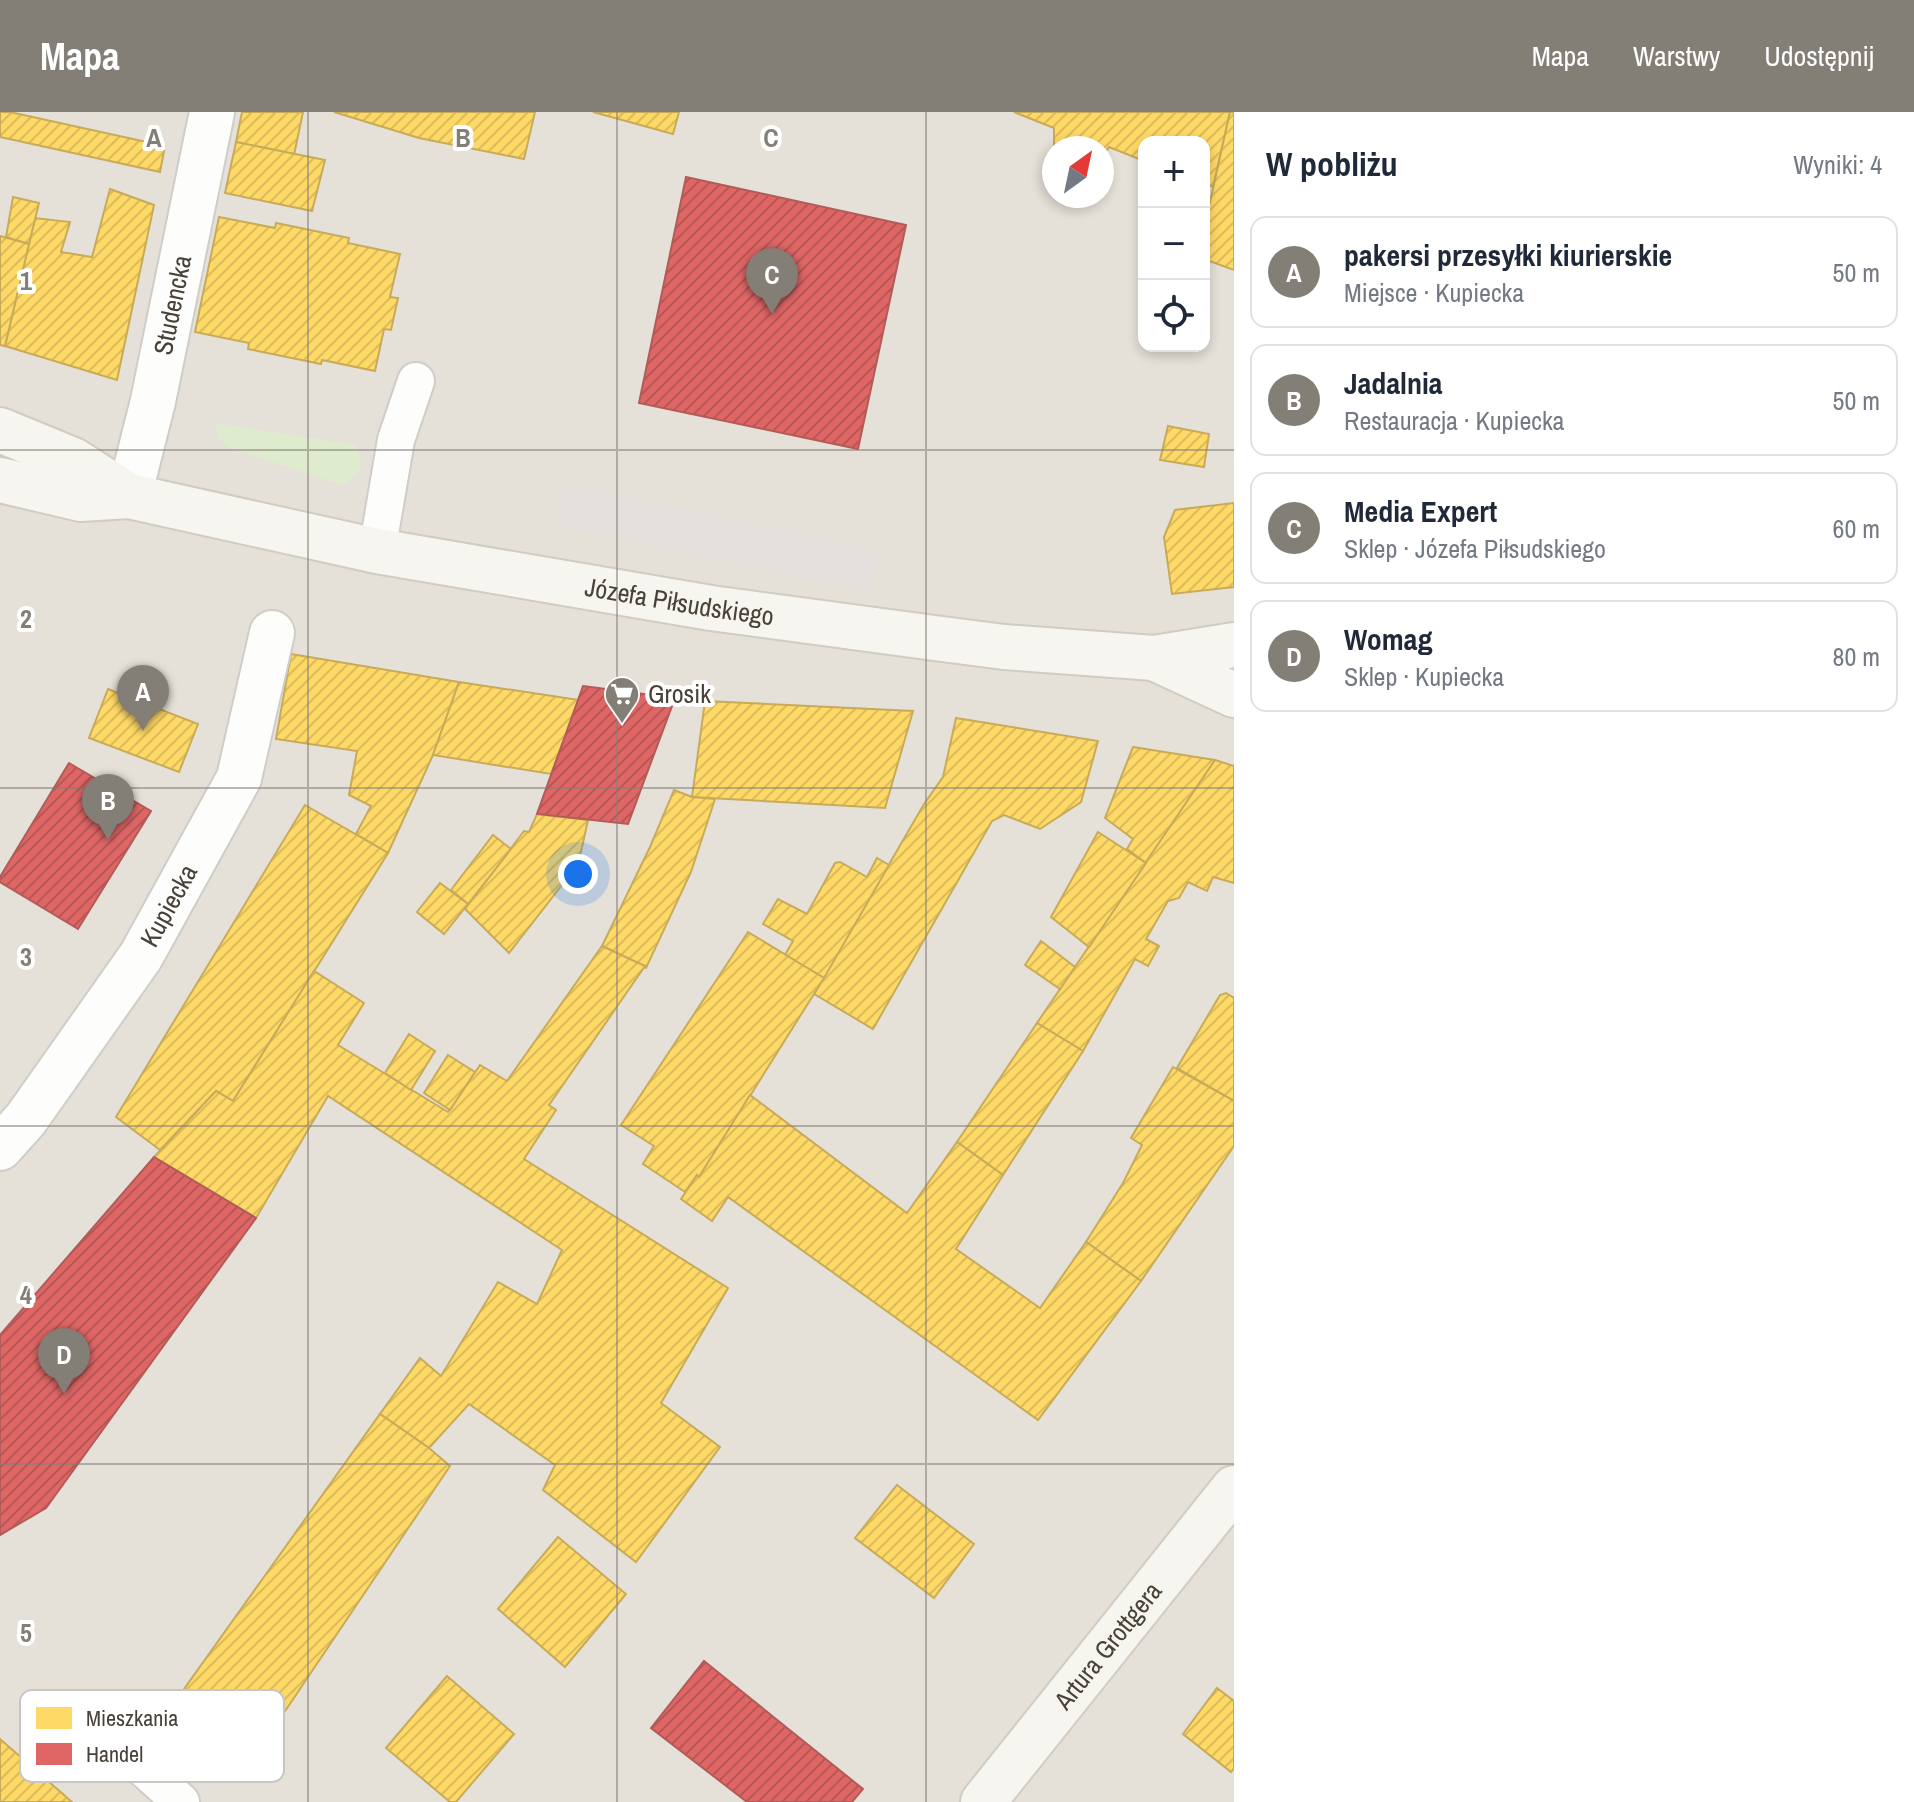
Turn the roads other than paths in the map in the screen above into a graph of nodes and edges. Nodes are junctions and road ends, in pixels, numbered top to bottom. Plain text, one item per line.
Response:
1 (212, 112) edge
2 (416, 381) dead end
3 (0, 430) edge
4 (0, 480) edge
5 (129, 496) junction
6 (377, 551) junction
7 (272, 633) dead end
8 (1234, 645) edge
9 (1154, 658) junction
10 (1234, 695) edge
11 (0, 1148) edge
12 (1234, 1488) edge
13 (159, 1782) edge
14 (181, 1802) edge
15 (983, 1802) edge

1 - 5 street, Studencka
2 - 6 lane
3 - 5 street, Józefa Piłsudskiego
4 - 5 street, Józefa Piłsudskiego
5 - 6 street, Józefa Piłsudskiego
6 - 9 street, Józefa Piłsudskiego
7 - 11 street, Kupiecka
8 - 9 street, Józefa Piłsudskiego
9 - 10 street
12 - 15 street, Artura Grottgera
13 - 14 lane

